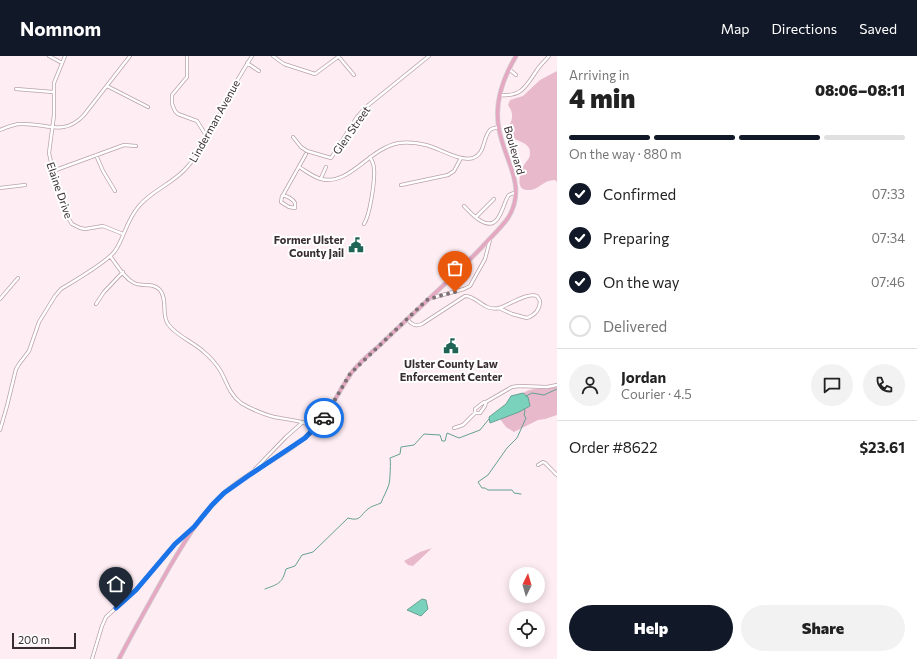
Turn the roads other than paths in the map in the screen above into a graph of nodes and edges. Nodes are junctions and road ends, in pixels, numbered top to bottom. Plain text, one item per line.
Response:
1 (49, 56) edge
2 (65, 56) edge
3 (130, 56) edge
4 (187, 56) edge
5 (252, 56) edge
6 (273, 56) edge
7 (338, 56) edge
8 (429, 56) edge
9 (516, 56) edge
10 (549, 56) edge
11 (62, 62) junction
12 (247, 63) junction
13 (509, 69) junction
14 (258, 71) dead end
15 (354, 75) dead end
16 (516, 76) dead end
17 (106, 86) junction
18 (16, 89) dead end
19 (53, 92) junction
20 (500, 95) junction
21 (148, 107) dead end
22 (52, 127) junction
23 (498, 127) junction
24 (0, 130) edge
25 (207, 137) junction
26 (293, 137) dead end
27 (136, 146) dead end
28 (306, 153) junction
29 (96, 155) junction
30 (370, 157) junction
31 (462, 158) junction
32 (299, 167) junction
33 (326, 167) dead end
34 (53, 171) junction
35 (320, 178) junction
36 (24, 185) dead end
37 (401, 186) dead end
38 (0, 188) edge
39 (115, 191) dead end
40 (515, 193) junction
41 (283, 196) junction
42 (494, 199) dead end
43 (464, 206) dead end
44 (476, 217) junction
45 (364, 224) dead end
46 (123, 234) junction
47 (490, 239) junction
48 (111, 255) junction
49 (123, 272) junction
50 (18, 278) dead end
51 (0, 299) edge
52 (428, 299) junction
53 (96, 304) dead end
54 (499, 308) junction
55 (407, 319) junction
56 (557, 385) edge
57 (486, 402) junction
58 (475, 413) junction
59 (303, 422) junction
60 (315, 428) junction
61 (454, 428) dead end
62 (0, 430) edge
63 (538, 464) dead end
64 (252, 472) junction
65 (557, 475) edge
66 (194, 527) junction
67 (92, 659) edge
68 (119, 659) edge

1 - 11 street
2 - 11 street, Elaine Drive
3 - 17 street
4 - 25 street
5 - 12 street, Linderman Avenue
6 - 7 street
7 - 15 street
8 - 28 street, Glen Street
9 - 13 main road, Boulevard
10 - 20 street
11 - 19 street, Elaine Drive
12 - 14 street
12 - 25 street, Linderman Avenue
13 - 16 street
13 - 20 main road, Boulevard
17 - 21 street
17 - 22 street
18 - 19 street
19 - 22 street, Elaine Drive
20 - 23 main road, Boulevard
22 - 24 street
22 - 34 street, Elaine Drive
23 - 31 street
23 - 40 main road, Boulevard
25 - 46 street, Linderman Avenue
26 - 28 street
27 - 29 street
28 - 32 street
29 - 34 street
29 - 39 street
30 - 31 street
30 - 35 street
30 - 45 street
31 - 37 street
32 - 35 street
32 - 41 street
33 - 35 street
34 - 46 street, Elaine Drive
36 - 38 street
40 - 44 street
40 - 47 main road, Boulevard
41 - 41 street
42 - 44 street
43 - 44 street
46 - 48 street, Linderman Avenue
47 - 52 main road, Boulevard
47 - 52 street
48 - 49 street
48 - 62 street, Linderman Avenue
49 - 53 street
49 - 59 street
50 - 51 street
52 - 55 main road, Boulevard
54 - 54 street
54 - 55 street
55 - 60 main road, Boulevard
56 - 57 street
57 - 58 street
57 - 58 street
58 - 61 street
59 - 60 street
59 - 64 street
60 - 64 main road, Boulevard
63 - 65 street
64 - 66 main road, Boulevard
66 - 67 street
66 - 68 main road, Boulevard

